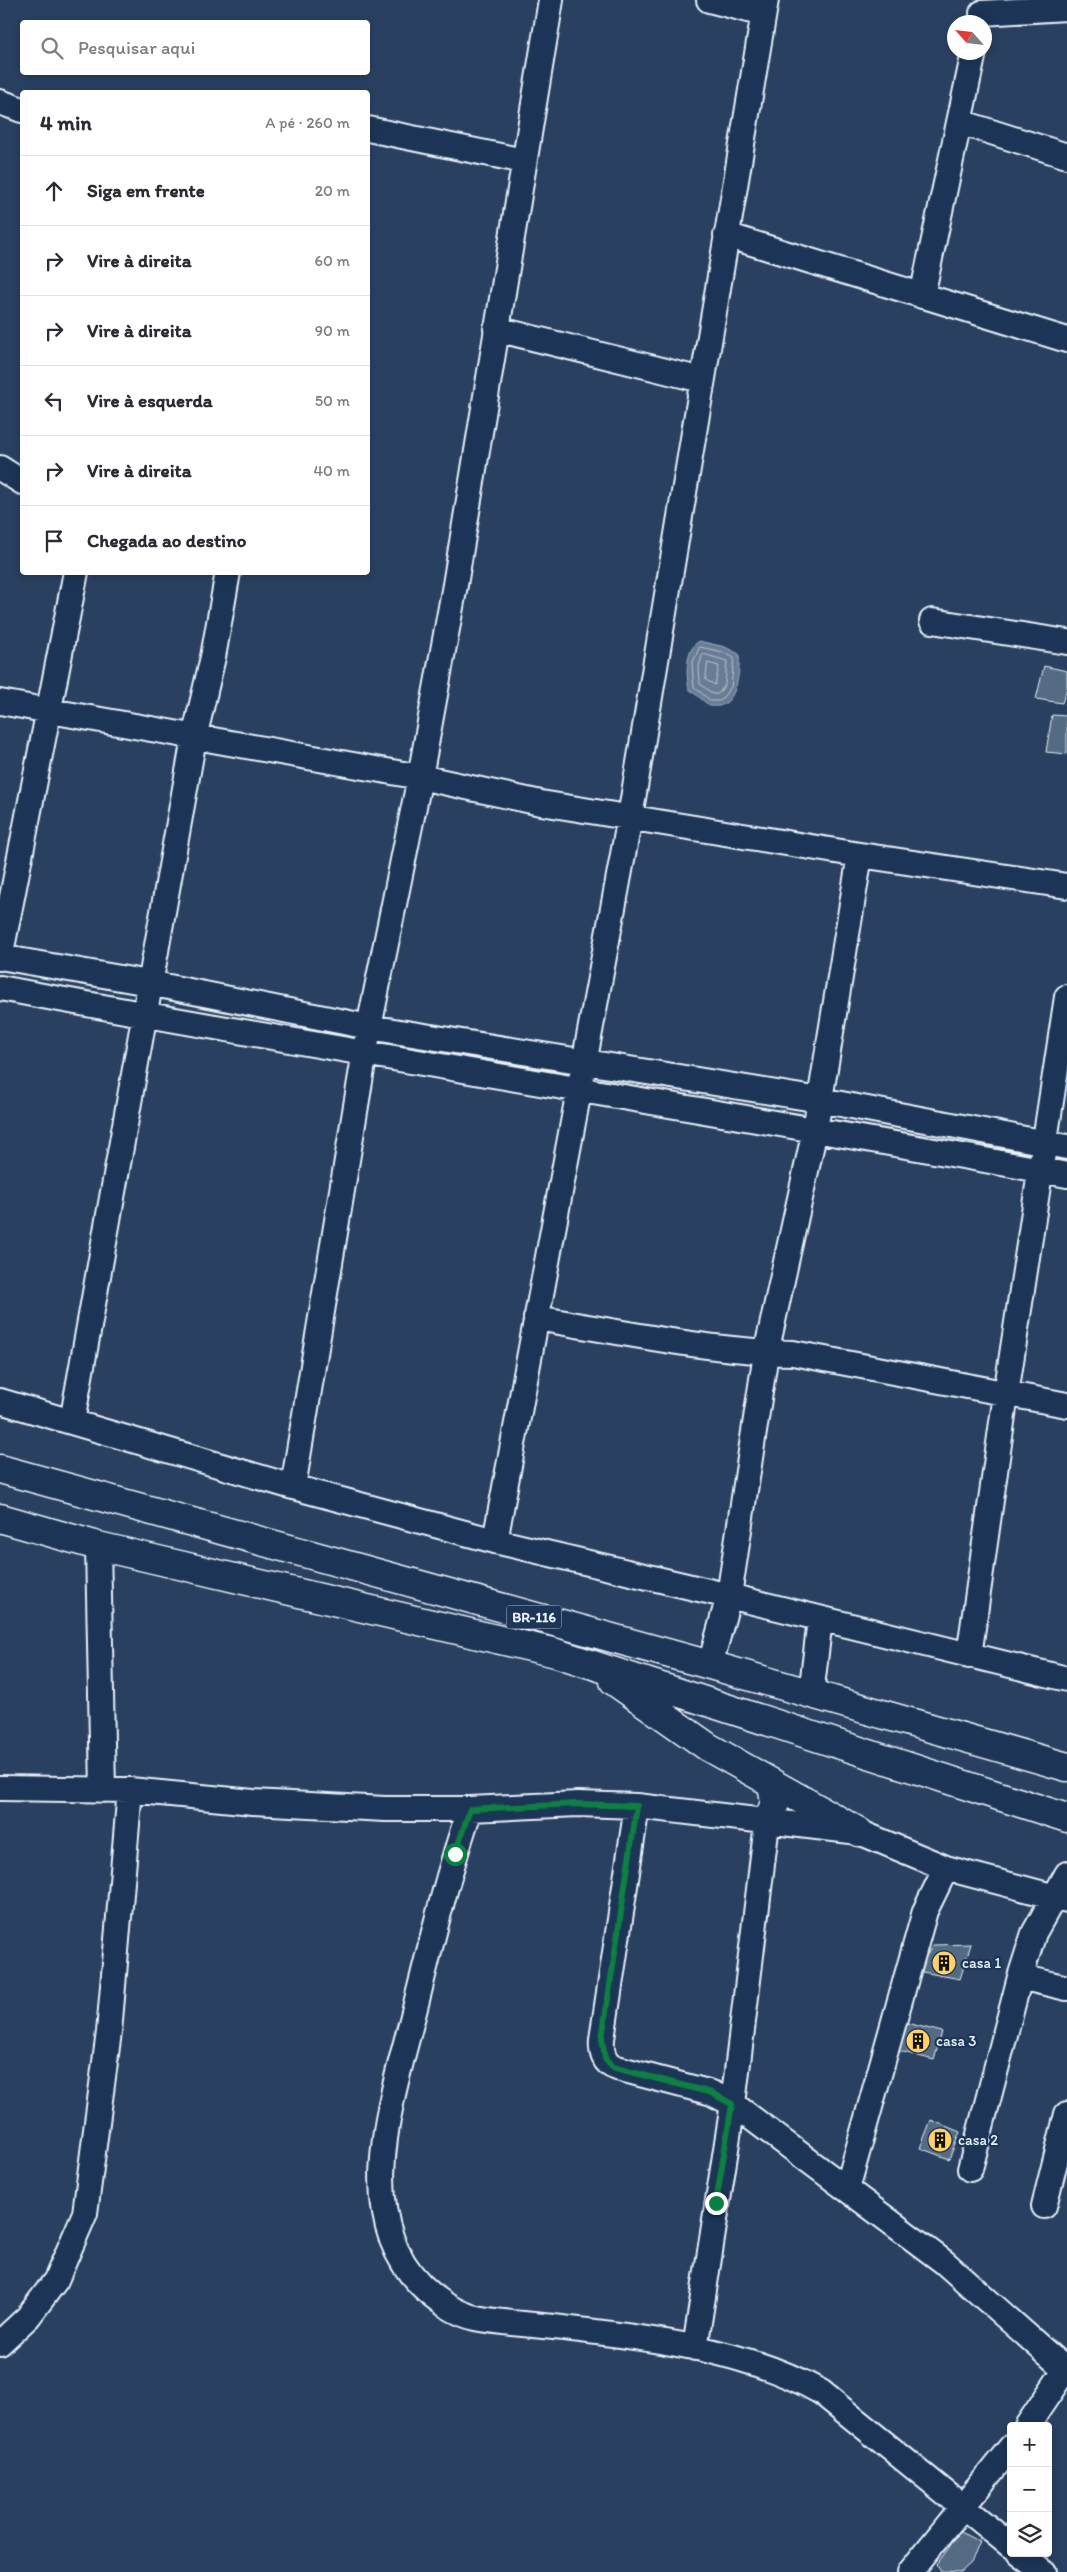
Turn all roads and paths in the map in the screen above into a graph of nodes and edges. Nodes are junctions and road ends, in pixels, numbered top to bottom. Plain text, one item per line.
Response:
1 (551, 0) edge
2 (709, 0) edge
3 (764, 7) edge
4 (1067, 8) edge
5 (982, 12) edge
6 (972, 60) edge
7 (0, 102) edge
8 (20, 109) edge
9 (960, 122) junction
10 (370, 129) edge
11 (1067, 156) edge
12 (524, 161) junction
13 (726, 235) junction
14 (922, 296) junction
15 (496, 329) junction
16 (1067, 340) edge
17 (702, 380) junction
18 (0, 468) edge
19 (20, 481) edge
20 (75, 575) edge
21 (227, 575) edge
22 (932, 620) dead end
23 (1067, 642) edge
24 (0, 702) edge
25 (48, 710) junction
26 (194, 738) junction
27 (420, 777) junction
28 (630, 818) junction
29 (860, 856) junction
30 (1067, 886) edge
31 (0, 958) edge
32 (149, 983) junction
33 (0, 988) edge
34 (1067, 997) edge
35 (144, 1015) junction
36 (369, 1027) junction
37 (365, 1054) junction
38 (585, 1061) junction
39 (580, 1089) junction
40 (820, 1100) junction
41 (815, 1130) junction
42 (1044, 1143) junction
43 (1067, 1147) edge
44 (1040, 1170) junction
45 (1067, 1175) edge
46 (536, 1318) junction
47 (766, 1353) junction
48 (1006, 1394) junction
49 (0, 1401) edge
50 (1067, 1405) edge
51 (72, 1422) junction
52 (0, 1469) edge
53 (293, 1487) junction
54 (0, 1518) edge
55 (495, 1541) junction
56 (98, 1546) junction
57 (729, 1596) junction
58 (820, 1619) junction
59 (969, 1656) junction
60 (590, 1664) junction
61 (710, 1666) junction
62 (1065, 1677) edge
63 (811, 1695) junction
64 (1067, 1767) edge
65 (772, 1784) junction
66 (0, 1788) edge
67 (103, 1790) junction
68 (130, 1790) junction
69 (637, 1806) junction
70 (470, 1809) junction
71 (1067, 1818) edge
72 (767, 1823) junction
73 (859, 1832) junction
74 (946, 1868) junction
75 (1067, 1874) edge
76 (1061, 1898) edge
77 (1020, 1977) junction
78 (1067, 1988) edge
79 (732, 2104) junction
80 (1067, 2114) edge
81 (970, 2169) dead end
82 (847, 2189) junction
83 (1044, 2206) dead end
84 (0, 2343) edge
85 (695, 2348) junction
86 (1066, 2369) edge
87 (1030, 2422) edge
88 (1007, 2452) edge
89 (962, 2509) junction
90 (1007, 2543) edge
91 (1025, 2557) edge
92 (910, 2572) edge
93 (1044, 2572) edge

1 - 12 street
2 - 3 street
3 - 13 street
4 - 5 street
6 - 9 street
7 - 8 street
9 - 11 street
9 - 14 street
10 - 12 street
12 - 15 street
13 - 14 street
13 - 17 street
14 - 16 street
15 - 17 street
15 - 27 street
17 - 28 street
18 - 19 street
20 - 25 street
21 - 26 street
22 - 23 street
24 - 25 street
25 - 26 street
25 - 31 street
26 - 27 street
26 - 32 street
27 - 28 street
27 - 36 street
28 - 29 street
28 - 38 street
29 - 30 street
29 - 40 street
31 - 32 street
32 - 35 street
32 - 36 street
33 - 35 street
34 - 42 street
35 - 37 street
35 - 51 street
36 - 37 street
36 - 38 street
37 - 39 street
37 - 53 street
38 - 39 street
38 - 40 street
39 - 41 street
39 - 46 street
40 - 41 street
40 - 42 street
41 - 44 street
41 - 47 street
42 - 43 street
42 - 44 street
44 - 45 street
44 - 48 street
46 - 47 street
46 - 55 street
47 - 48 street
47 - 57 street
48 - 50 street
48 - 59 street
49 - 51 street
51 - 53 street
52 - 61 highway, BR-116
53 - 55 street
54 - 56 highway
55 - 57 street
56 - 60 highway
56 - 67 street
57 - 58 street
57 - 61 street
58 - 59 street
58 - 63 street
59 - 62 street
60 - 65 highway
60 - 71 highway
61 - 63 highway, BR-116
63 - 64 highway, BR-116
65 - 72 highway
65 - 73 highway
66 - 67 street
67 - 68 street
68 - 70 street
68 - 84 street
69 - 70 street
69 - 72 street
69 - 79 street
70 - 85 street
72 - 73 street
72 - 79 street
73 - 74 street
74 - 76 street
74 - 82 street
75 - 76 street
76 - 77 street
77 - 78 street
77 - 81 street
79 - 82 street
79 - 85 street
80 - 83 street
82 - 86 street
85 - 89 street
86 - 87 street
88 - 89 street
89 - 90 street
89 - 92 street
91 - 93 street

